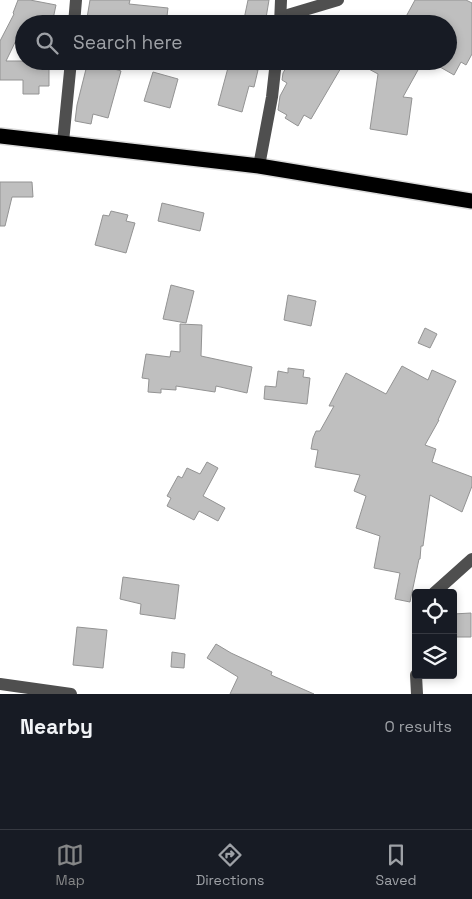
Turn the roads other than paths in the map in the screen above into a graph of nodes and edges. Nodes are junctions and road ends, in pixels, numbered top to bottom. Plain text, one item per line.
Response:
1 (76, 0) edge
2 (281, 0) edge
3 (338, 0) edge
4 (75, 15) edge
5 (281, 15) edge
6 (295, 15) edge
7 (70, 70) edge
8 (275, 70) edge
9 (0, 136) edge
10 (63, 142) junction
11 (259, 166) junction
12 (472, 201) edge
13 (472, 559) edge
14 (438, 589) edge
15 (416, 679) edge
16 (0, 684) edge
17 (71, 694) edge
18 (416, 694) edge

1 - 4 street
2 - 5 street
3 - 6 street
7 - 10 street
8 - 11 street
9 - 10 highway
10 - 11 highway
11 - 12 highway
13 - 14 street
15 - 18 street
16 - 17 street

